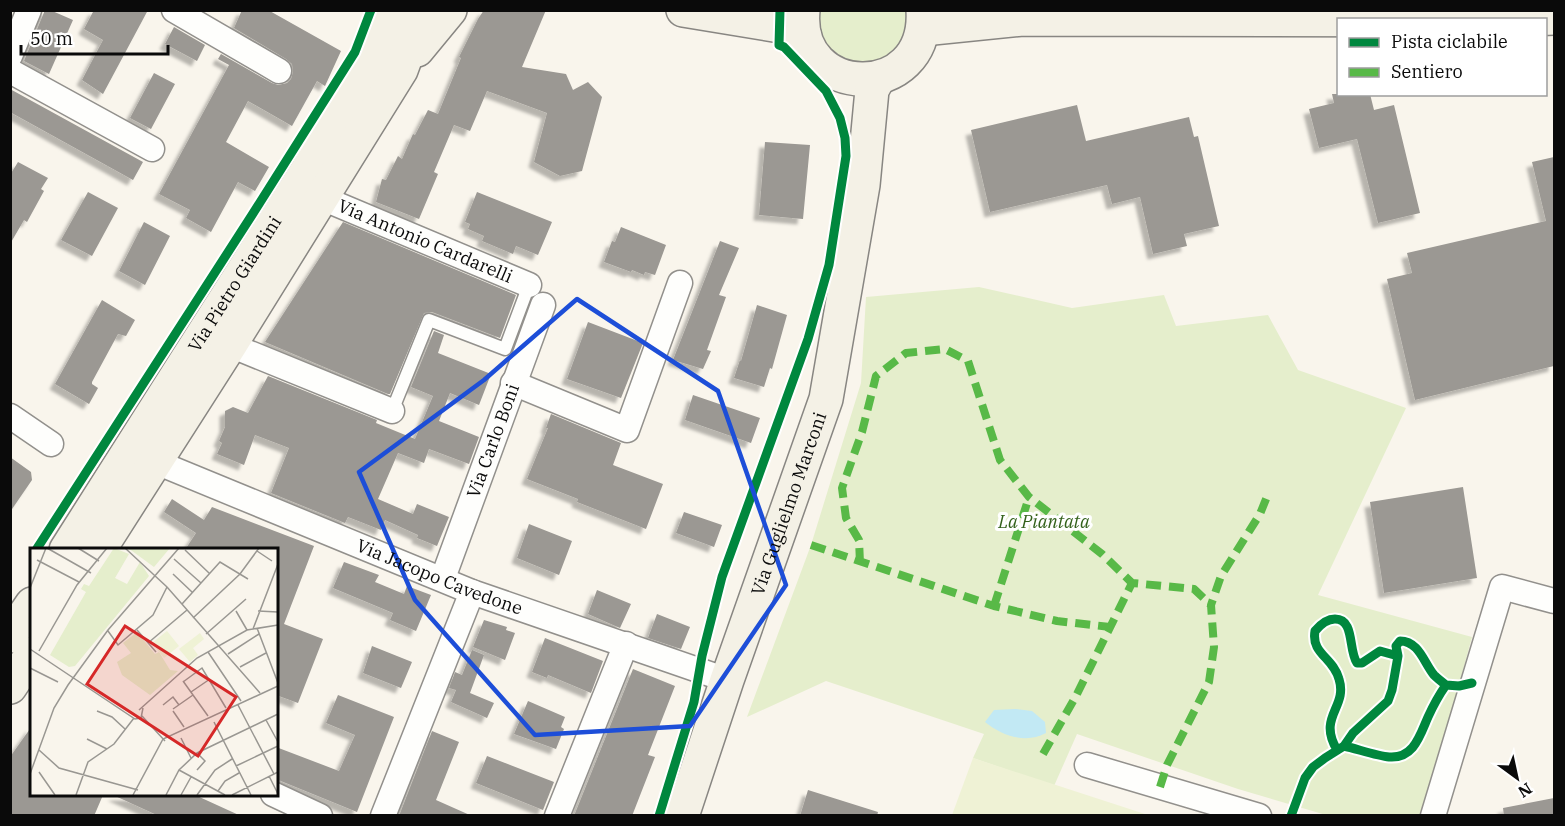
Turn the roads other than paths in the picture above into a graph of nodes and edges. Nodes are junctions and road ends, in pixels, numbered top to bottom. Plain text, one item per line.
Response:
1 (174, 10) edge
2 (393, 10) edge
3 (423, 10) edge
4 (450, 10) edge
5 (683, 10) edge
6 (21, 16) edge
7 (923, 20) edge
8 (1337, 20) edge
9 (804, 22) edge
10 (10, 56) edge
11 (401, 70) junction
12 (829, 70) junction
13 (10, 71) edge
14 (279, 71) dead end
15 (878, 79) junction
16 (152, 149) dead end
17 (863, 185) junction
18 (322, 198) junction
19 (680, 283) dead end
20 (536, 295) junction
21 (230, 345) junction
22 (513, 382) junction
23 (392, 411) joint
24 (10, 416) edge
25 (51, 444) dead end
26 (156, 462) junction
27 (67, 548) edge
28 (100, 548) edge
29 (442, 578) junction
30 (472, 592) junction
31 (1554, 601) edge
32 (30, 616) edge
33 (626, 644) junction
34 (22, 662) edge
35 (727, 680) junction
36 (1088, 765) dead end
37 (275, 796) edge
38 (1218, 810) edge
39 (320, 816) edge
40 (383, 816) edge
41 (556, 816) edge
42 (682, 816) edge
43 (1259, 816) edge
44 (1433, 816) edge

1 - 14 street
2 - 27 street, Via Pietro Giardini
3 - 11 street, Via Pietro Giardini
4 - 11 street, Via Pietro Giardini
5 - 9 street
6 - 10 street
7 - 8 street
7 - 15 street
9 - 12 street, Via Guglielmo Marconi
11 - 18 street, Via Pietro Giardini
12 - 15 street
12 - 17 street, Via Guglielmo Marconi
13 - 16 street
15 - 17 street, Via Guglielmo Marconi
17 - 35 street, Via Guglielmo Marconi
18 - 20 street, Via Antonio Cardarelli
18 - 21 street, Via Pietro Giardini
19 - 22 street
20 - 22 street, Via Carlo Boni
20 - 23 lane
21 - 23 street, Via Pietro Giardini
21 - 26 street, Via Pietro Giardini
22 - 29 street, Via Carlo Boni
24 - 25 street
26 - 28 street, Via Pietro Giardini
26 - 29 street, Via Jacopo Cavedone
29 - 30 street, Via Jacopo Cavedone
30 - 33 street, Via Jacopo Cavedone
30 - 40 street
31 - 44 street
32 - 34 street
33 - 35 street, Via Jacopo Cavedone
33 - 41 street
35 - 42 street, Via Guglielmo Marconi
36 - 38 street
37 - 39 street
38 - 43 street

